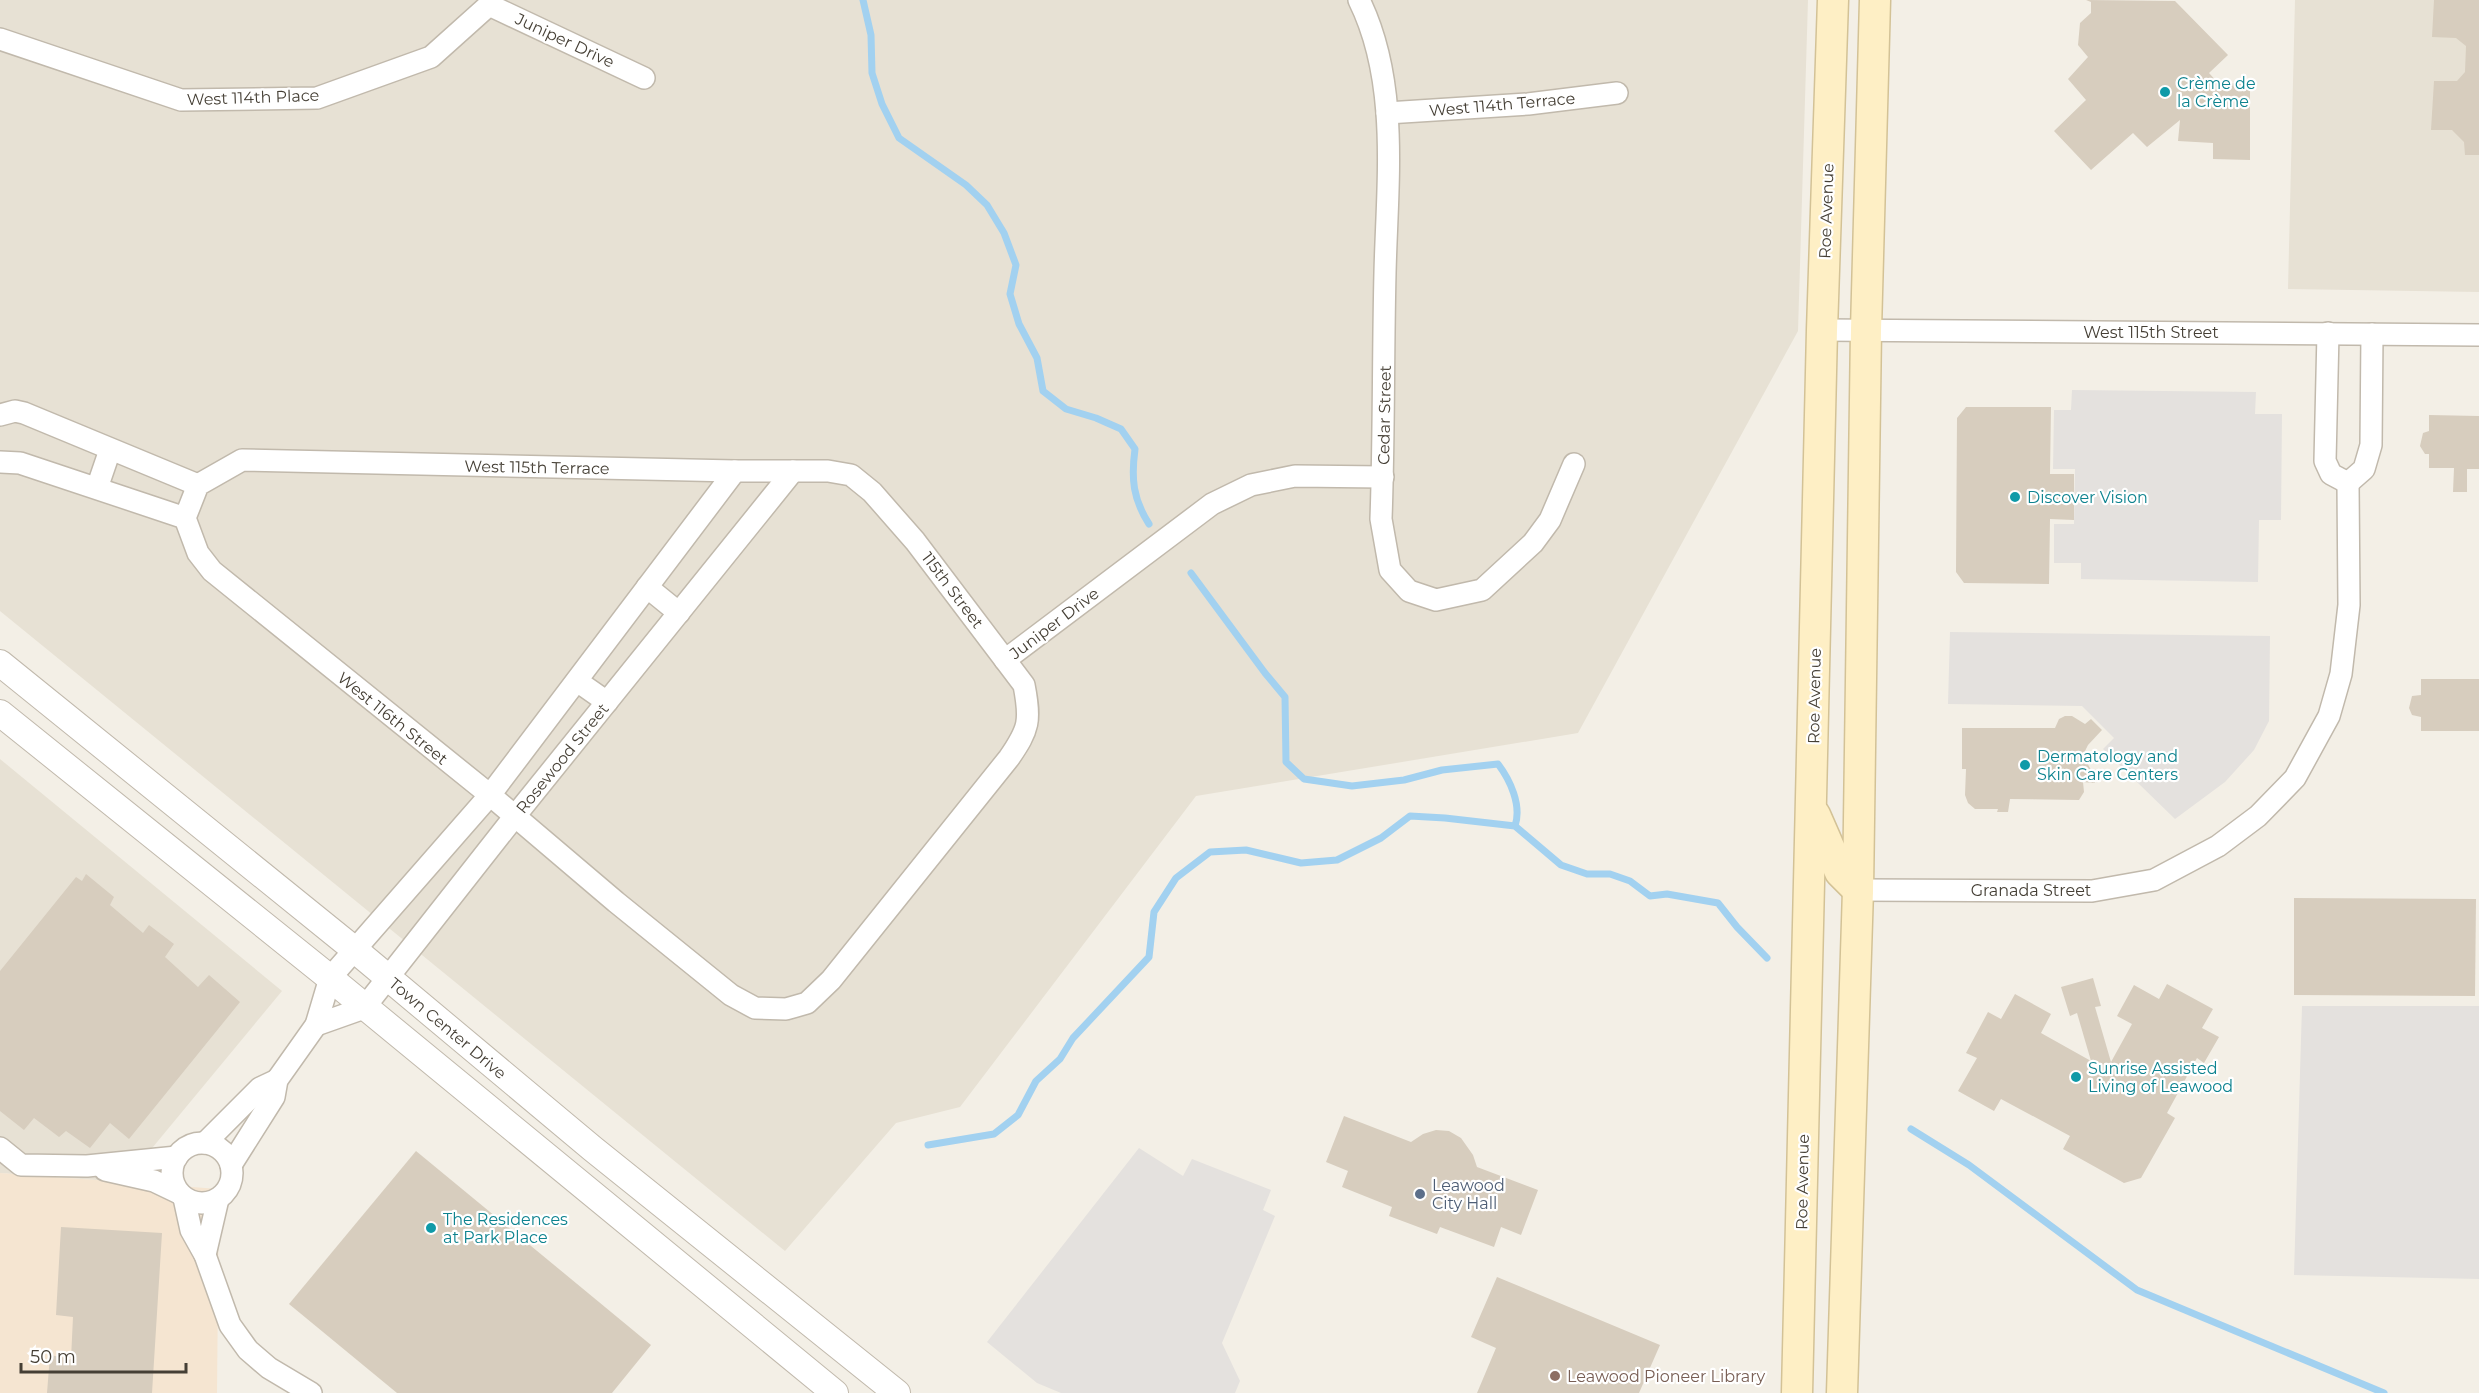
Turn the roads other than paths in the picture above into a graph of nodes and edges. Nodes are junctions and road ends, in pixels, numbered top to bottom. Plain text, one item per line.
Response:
1 (1359, 0) edge
2 (1833, 0) edge
3 (1875, 0) edge
4 (490, 2) edge
5 (0, 39) edge
6 (644, 78) dead end
7 (1617, 93) dead end
8 (1387, 113) junction
9 (1822, 330) junction
10 (1866, 330) junction
11 (2328, 333) junction
12 (2372, 334) junction
13 (2479, 335) edge
14 (0, 415) edge
15 (110, 450) junction
16 (0, 462) edge
17 (1574, 464) dead end
18 (735, 471) junction
19 (793, 471) junction
20 (1383, 477) junction
21 (2348, 483) junction
22 (198, 485) junction
23 (97, 488) junction
24 (185, 518) junction
25 (899, 522) joint
26 (647, 587) junction
27 (679, 613) junction
28 (1005, 660) junction
29 (0, 663) edge
30 (577, 681) junction
31 (607, 702) junction
32 (0, 713) edge
33 (490, 795) junction
34 (1811, 807) junction
35 (515, 816) junction
36 (1858, 890) junction
37 (355, 950) junction
38 (330, 978) junction
39 (388, 978) junction
40 (364, 1008) junction
41 (779, 1010) joint
42 (316, 1025) junction
43 (277, 1080) junction
44 (205, 1143) junction
45 (0, 1148) edge
46 (177, 1157) junction
47 (231, 1165) junction
48 (87, 1166) junction
49 (182, 1195) junction
50 (218, 1199) junction
51 (205, 1256) junction
52 (311, 1393) edge
53 (835, 1393) edge
54 (897, 1393) edge
55 (1797, 1393) edge
56 (1842, 1393) edge

1 - 8 street, Cedar Street
2 - 9 main road, Roe Avenue
3 - 10 main road
4 - 5 street, West 114th Place
4 - 6 street, Juniper Drive
7 - 8 street, West 114th Terrace
8 - 20 street, Cedar Street
9 - 10 street, West 115th Street
9 - 34 main road, Roe Avenue
10 - 11 street, West 115th Street
10 - 36 main road
11 - 12 street, West 115th Street
11 - 21 street
12 - 13 street, West 115th Street
12 - 21 street
14 - 15 street
15 - 22 street
15 - 23 street
16 - 23 street
17 - 20 street, Cedar Street
18 - 19 street, West 115th Terrace
18 - 22 street, West 115th Terrace
18 - 26 street, Rosewood Street
19 - 25 street, West 115th Terrace
19 - 27 street, Rosewood Street
20 - 28 street, Juniper Drive
21 - 36 street, Granada Street
22 - 24 street
23 - 24 street
24 - 33 street, West 116th Street
25 - 28 street, 115th Street
26 - 27 street
26 - 30 street, Rosewood Street
27 - 31 street, Rosewood Street
28 - 41 street, Juniper Drive
29 - 37 street, Town Center Drive
30 - 31 street
30 - 33 street, Rosewood Street
31 - 35 street, Rosewood Street
32 - 38 street
33 - 35 street, West 116th Street
33 - 37 street, Rosewood Street
34 - 36 main road
34 - 55 main road, Roe Avenue
35 - 39 street, Rosewood Street
35 - 41 street, West 116th Street
36 - 56 main road
37 - 38 street, Rosewood Street
37 - 39 street, Town Center Drive
38 - 40 street
38 - 42 street, Rosewood Street
39 - 40 street, Rosewood Street
39 - 54 street, Town Center Drive
40 - 42 street
40 - 53 street
42 - 43 street, Rosewood Street
43 - 44 street, Rosewood Street
43 - 47 street, Rosewood Street
44 - 46 street
44 - 47 street
45 - 48 street
46 - 48 street
46 - 49 street
47 - 50 street
48 - 49 street
49 - 50 street
49 - 51 street
50 - 51 street
51 - 52 street

